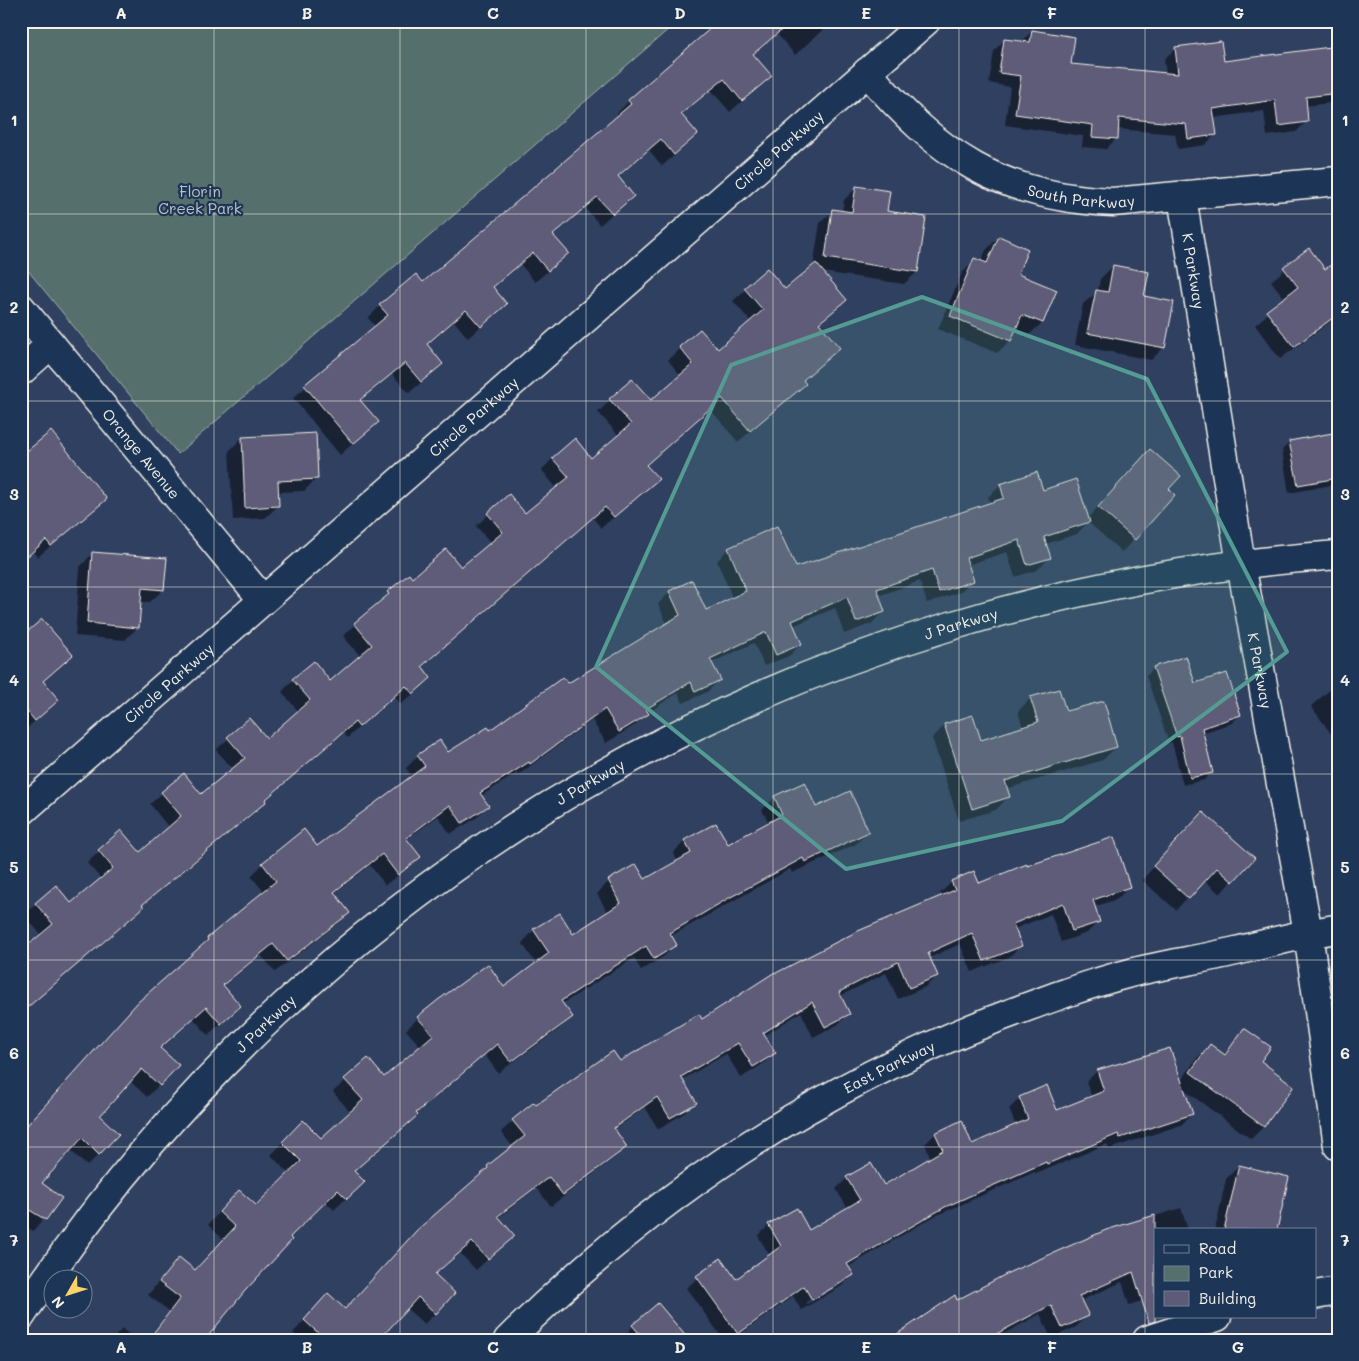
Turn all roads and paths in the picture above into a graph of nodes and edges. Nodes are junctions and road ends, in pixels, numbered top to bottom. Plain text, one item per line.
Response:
1 (926, 21) edge
2 (867, 72) junction
3 (1338, 180) edge
4 (1182, 196) junction
5 (21, 308) edge
6 (51, 344) junction
7 (21, 371) edge
8 (1338, 555) edge
9 (1241, 564) junction
10 (263, 600) junction
11 (21, 812) edge
12 (1338, 929) edge
13 (1308, 933) junction
14 (1338, 1146) edge
15 (1338, 1291) edge
16 (1316, 1295) edge
17 (21, 1316) edge
18 (1214, 1318) edge
19 (508, 1340) edge
20 (1147, 1340) edge

1 - 2 street, Circle Parkway
2 - 4 street, South Parkway
2 - 10 street, Circle Parkway
3 - 4 street, South Parkway
4 - 9 street, K Parkway
5 - 6 street, Orange Avenue
6 - 7 street
6 - 10 street, Orange Avenue
8 - 9 street, J Parkway
9 - 13 street, K Parkway
9 - 17 street, J Parkway
10 - 11 street, Circle Parkway
12 - 13 street, East Parkway
13 - 14 street, K Parkway
13 - 19 street, East Parkway
15 - 16 street
18 - 20 street

